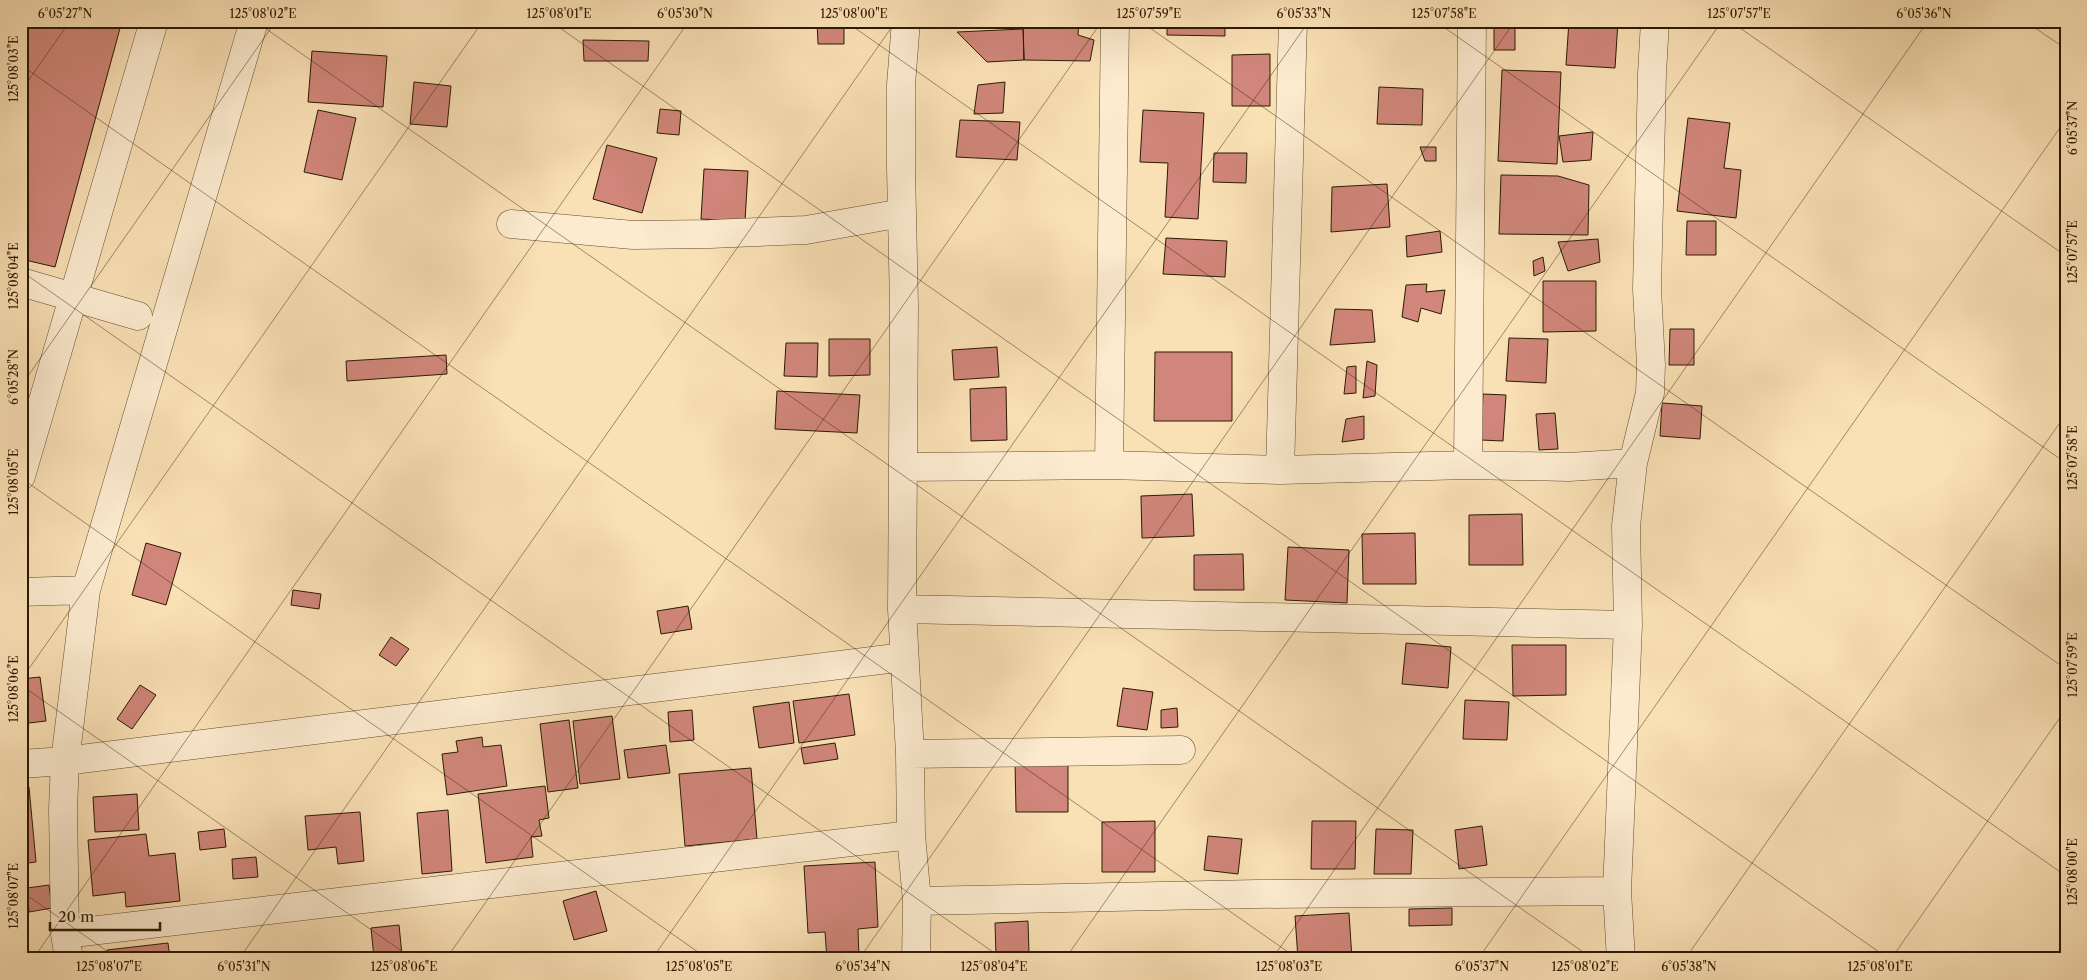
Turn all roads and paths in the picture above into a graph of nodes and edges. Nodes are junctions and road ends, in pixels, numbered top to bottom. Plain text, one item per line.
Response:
1 (154, 21) edge
2 (254, 21) edge
3 (906, 21) edge
4 (1114, 21) edge
5 (1293, 21) edge
6 (1472, 21) edge
7 (1655, 21) edge
8 (902, 213) junction
9 (511, 224) dead end
10 (21, 282) edge
11 (74, 297) junction
12 (138, 316) dead end
13 (1633, 463) junction
14 (1109, 465) junction
15 (1468, 465) junction
16 (903, 467) junction
17 (1280, 470) junction
18 (21, 476) edge
19 (86, 590) junction
20 (21, 592) edge
21 (902, 608) junction
22 (1628, 625) junction
23 (904, 657) junction
24 (1181, 750) dead end
25 (910, 754) junction
26 (65, 761) junction
27 (21, 764) edge
28 (911, 835) junction
29 (1617, 891) junction
30 (916, 901) junction
31 (67, 946) edge
32 (916, 959) edge
33 (1621, 959) edge

1 - 11 street
2 - 19 street
3 - 8 street
4 - 14 street
5 - 17 street
6 - 15 street
7 - 13 street
8 - 9 street
8 - 16 street
10 - 11 street
11 - 12 street
11 - 18 street
13 - 15 street
13 - 22 street
14 - 16 street
14 - 17 street
15 - 17 street
16 - 21 street
19 - 20 street
19 - 26 street
21 - 22 street
21 - 23 street
22 - 29 street
23 - 25 street
23 - 26 street
24 - 25 street
25 - 28 street
26 - 27 street
26 - 31 street
28 - 30 street
28 - 31 street
29 - 30 street
29 - 33 street
30 - 32 street

